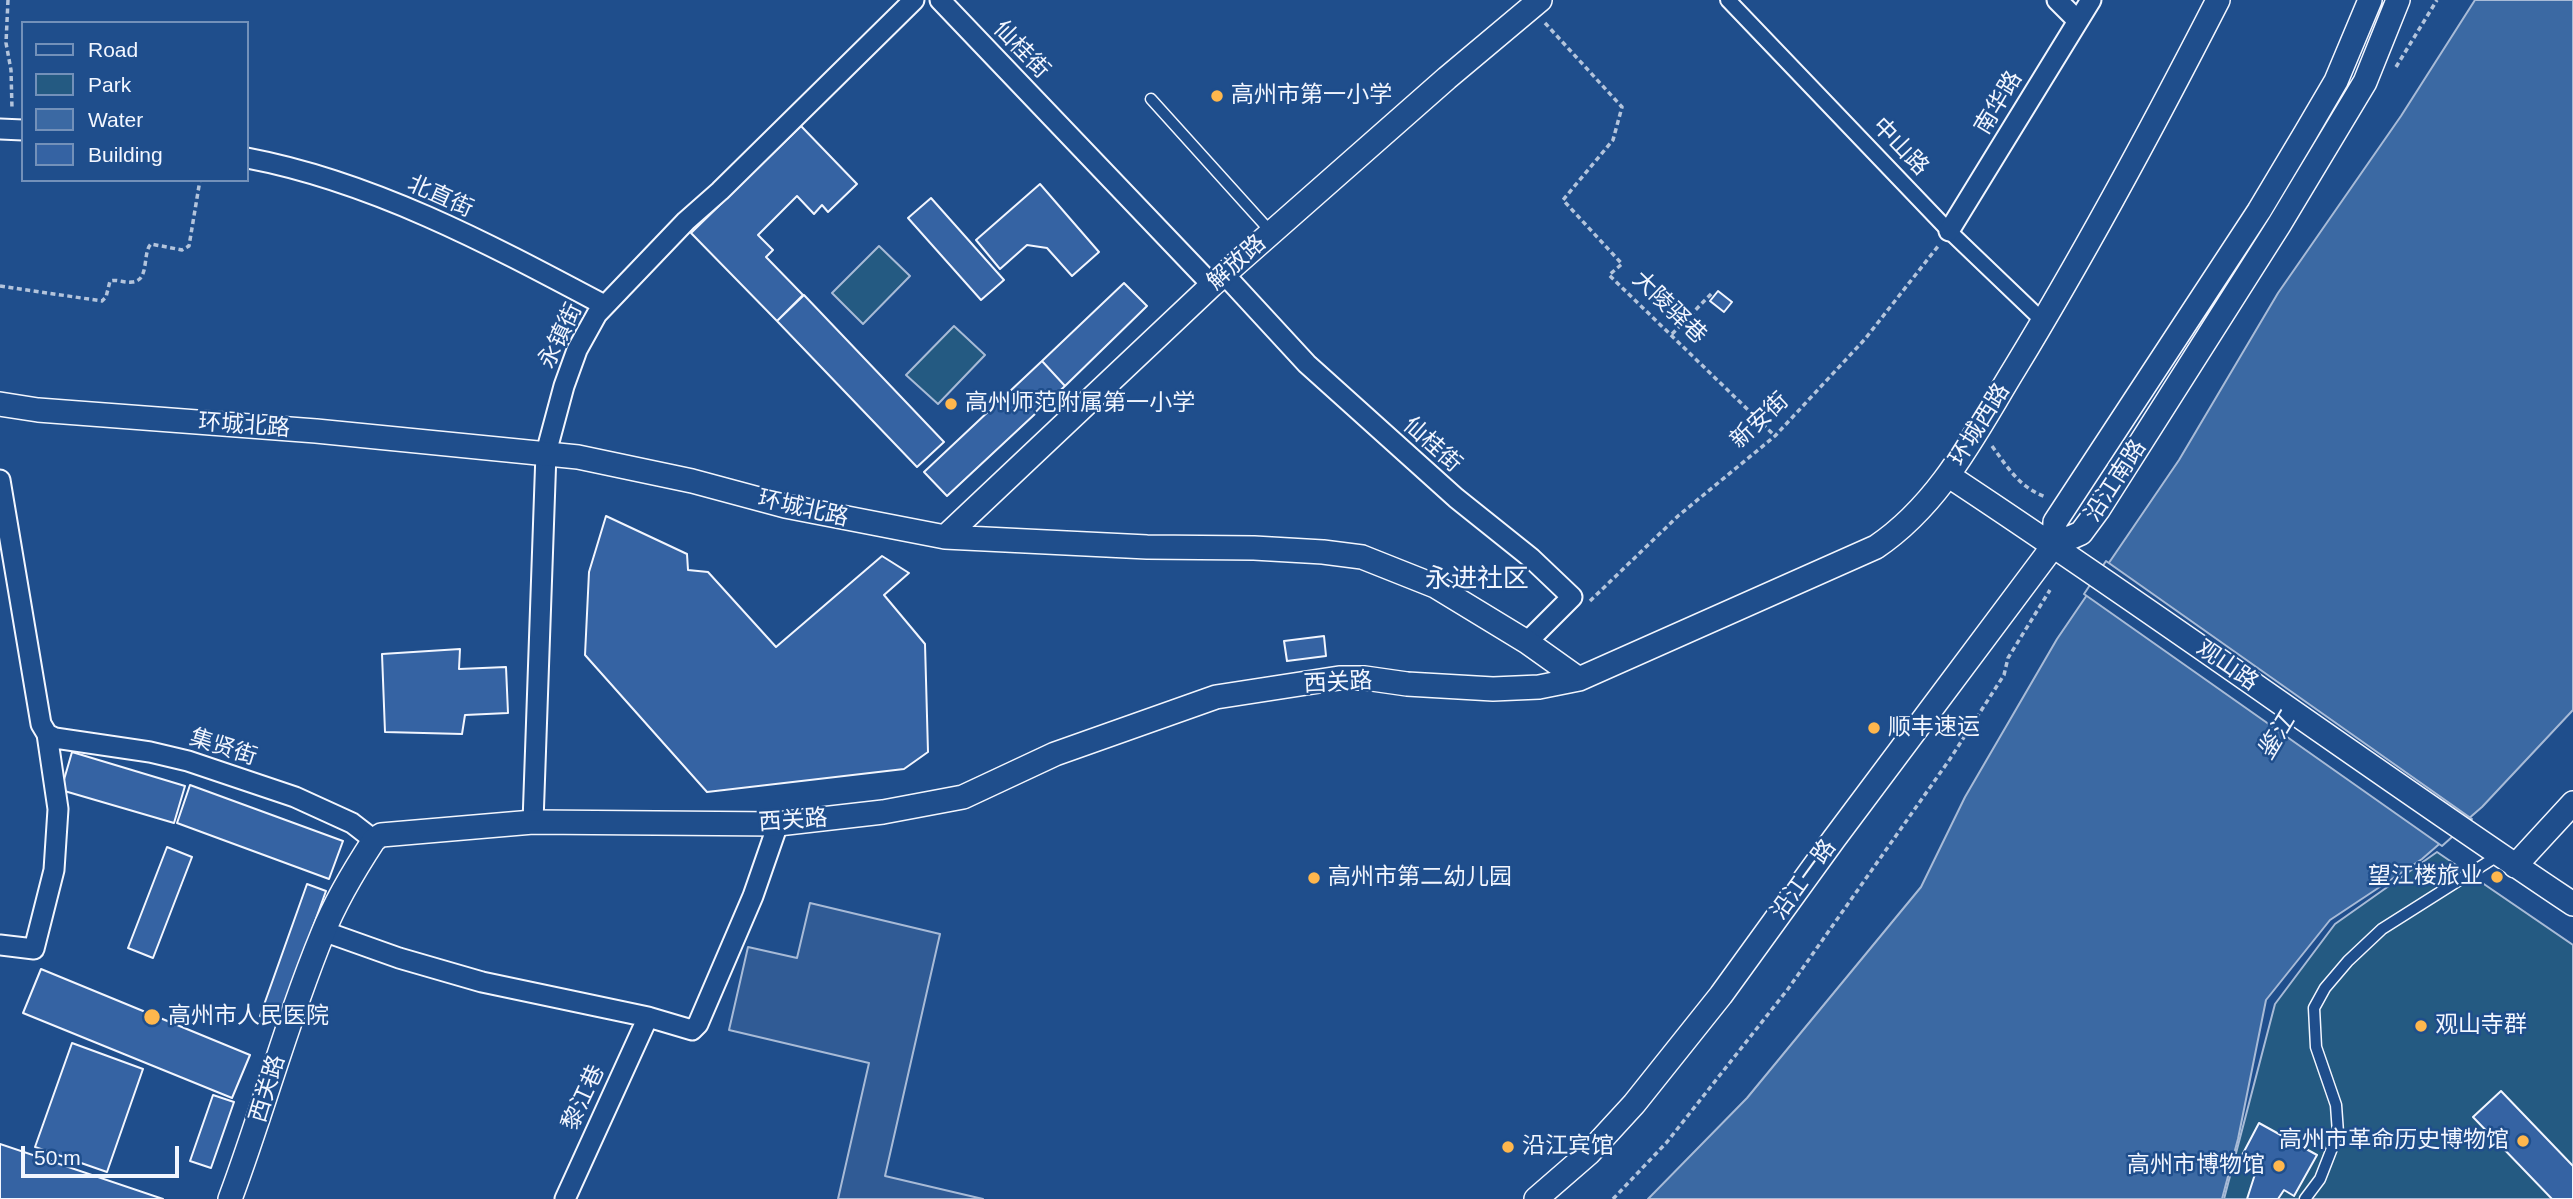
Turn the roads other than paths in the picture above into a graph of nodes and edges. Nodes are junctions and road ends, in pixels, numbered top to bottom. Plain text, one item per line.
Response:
1 (914, 0) edge
2 (940, 0) edge
3 (1728, 0) edge
4 (2057, 0) edge
5 (2091, 0) edge
6 (2218, 0) edge
7 (2370, 0) edge
8 (2398, 0) edge
9 (1535, 4) edge
10 (2078, 21) junction
11 (1152, 99) dead end
12 (248, 158) edge
13 (1949, 231) junction
14 (1272, 232) junction
15 (1218, 280) junction
16 (604, 305) junction
17 (2043, 321) junction
18 (0, 404) edge
19 (546, 453) junction
20 (1949, 476) junction
21 (0, 481) edge
22 (945, 537) junction
23 (2054, 545) junction
24 (1527, 642) junction
25 (1579, 679) junction
26 (47, 734) junction
27 (2573, 803) edge
28 (533, 822) junction
29 (778, 824) junction
30 (374, 840) junction
31 (2499, 855) junction
32 (2573, 904) edge
33 (323, 931) junction
34 (0, 945) edge
35 (648, 1017) junction
36 (230, 1199) edge
37 (565, 1199) edge
38 (1536, 1199) edge
39 (2305, 1199) edge

1 - 16 street, 永镇街
2 - 15 street, 仙桂街
3 - 13 street, 中山路
4 - 10 street
5 - 10 street, 南华路
6 - 17 street, 环城西路
7 - 23 street, 沿江南路
8 - 23 street, 沿江南路
9 - 14 street, 解放路
10 - 13 street, 南华路
11 - 14 lane
12 - 16 street, 北直街
13 - 17 street, 中山路
14 - 15 street, 解放路
15 - 22 street, 解放路
15 - 24 street, 仙桂街
16 - 19 street, 永镇街
17 - 20 street, 环城西路
18 - 19 street, 环城北路
19 - 22 street, 环城北路
19 - 28 street, 永镇街
20 - 23 street, 观山路
20 - 25 street, 环城西路
21 - 26 street
22 - 24 street, 环城北路
23 - 31 street, 观山路
23 - 38 street, 沿江一路
24 - 25 street, 环城北路
25 - 29 street, 西关路
26 - 30 street, 集贤街
26 - 34 street
27 - 31 street
28 - 29 street, 西关路
28 - 30 street, 西关路
29 - 35 street
30 - 33 street, 西关路
31 - 32 street, 观山路
31 - 39 lane
33 - 35 street
33 - 36 street, 西关路
35 - 37 street, 黎江巷

